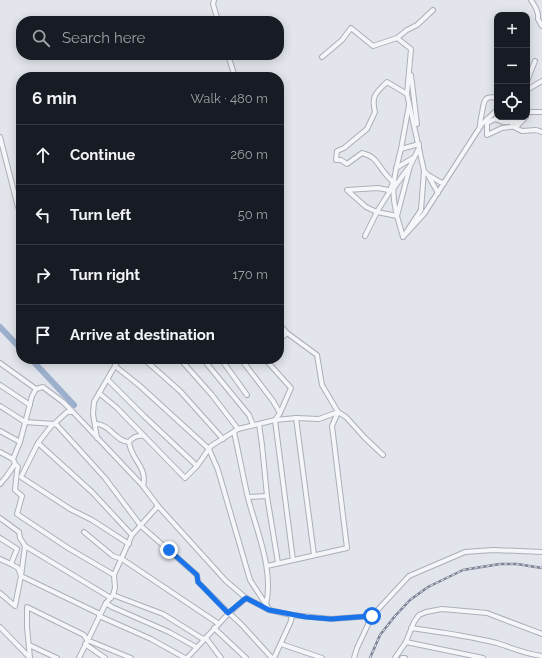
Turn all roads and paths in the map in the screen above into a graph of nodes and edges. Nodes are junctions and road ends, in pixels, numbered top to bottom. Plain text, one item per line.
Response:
1 (530, 0) edge
2 (213, 1) edge
3 (433, 10) dead end
4 (217, 16) edge
5 (542, 26) edge
6 (397, 38) junction
7 (322, 57) dead end
8 (230, 60) edge
9 (535, 61) dead end
10 (410, 66) junction
11 (233, 72) edge
12 (530, 74) edge
13 (542, 81) edge
14 (530, 88) edge
15 (407, 94) junction
16 (494, 97) edge
17 (409, 103) junction
18 (530, 112) edge
19 (542, 112) edge
20 (494, 113) edge
21 (407, 117) junction
22 (520, 122) joint
23 (512, 126) junction
24 (480, 127) junction
25 (542, 132) edge
26 (0, 137) edge
27 (419, 143) junction
28 (401, 149) junction
29 (414, 158) junction
30 (410, 166) junction
31 (396, 168) junction
32 (425, 172) junction
33 (393, 182) junction
34 (444, 183) junction
35 (390, 190) junction
36 (438, 193) junction
37 (16, 199) edge
38 (377, 212) junction
39 (397, 216) junction
40 (365, 236) dead end
41 (403, 237) junction
42 (284, 330) edge
43 (287, 333) junction
44 (284, 336) edge
45 (0, 363) edge
46 (150, 364) edge
47 (184, 364) edge
48 (207, 364) edge
49 (225, 364) edge
50 (245, 364) edge
51 (269, 364) edge
52 (115, 366) joint
53 (108, 380) junction
54 (0, 385) edge
55 (36, 389) junction
56 (99, 393) junction
57 (247, 395) dead end
58 (30, 405) junction
59 (0, 406) edge
60 (72, 412) junction
61 (338, 412) junction
62 (280, 413) junction
63 (296, 418) junction
64 (275, 420) junction
65 (25, 422) junction
66 (54, 424) junction
67 (95, 424) junction
68 (259, 424) junction
69 (252, 425) junction
70 (236, 430) junction
71 (0, 431) edge
72 (144, 436) junction
73 (97, 438) junction
74 (223, 439) junction
75 (20, 442) junction
76 (129, 442) junction
77 (38, 443) junction
78 (209, 449) junction
79 (0, 452) edge
80 (383, 455) dead end
81 (13, 459) junction
82 (15, 464) junction
83 (197, 466) junction
84 (2, 477) edge
85 (0, 484) edge
86 (143, 486) junction
87 (248, 496) junction
88 (267, 496) junction
89 (158, 506) junction
90 (0, 518) edge
91 (141, 526) junction
92 (84, 532) dead end
93 (132, 535) junction
94 (0, 538) edge
95 (129, 544) junction
96 (25, 546) junction
97 (542, 552) edge
98 (314, 555) junction
99 (0, 559) edge
100 (122, 559) junction
101 (293, 560) junction
102 (11, 564) junction
103 (278, 564) junction
104 (266, 566) junction
105 (114, 575) junction
106 (22, 576) junction
107 (0, 593) edge
108 (112, 596) junction
109 (246, 598) junction
110 (106, 603) junction
111 (268, 608) junction
112 (228, 613) junction
113 (99, 615) junction
114 (292, 615) junction
115 (372, 616) junction
116 (219, 624) junction
117 (0, 627) edge
118 (214, 628) junction
119 (411, 628) junction
120 (542, 634) edge
121 (206, 638) junction
122 (86, 642) junction
123 (406, 642) junction
124 (281, 644) junction
125 (30, 645) junction
126 (196, 647) junction
127 (542, 657) edge
128 (30, 658) edge
129 (57, 658) edge
130 (80, 658) edge
131 (105, 658) edge
132 (131, 658) edge
133 (186, 658) edge
134 (221, 658) edge
135 (246, 658) edge
136 (273, 658) edge
137 (322, 658) edge
138 (354, 658) edge
139 (396, 658) edge
140 (483, 658) edge

1 - 5 street
2 - 4 street
3 - 6 street
6 - 7 street
6 - 10 street
8 - 11 street
9 - 12 street
10 - 15 street
10 - 27 street
13 - 14 street
15 - 17 street
15 - 21 street
15 - 33 street
16 - 24 street
17 - 21 street
17 - 27 street
18 - 19 street
20 - 24 street
21 - 28 street
22 - 23 street
22 - 23 street
23 - 25 street
24 - 34 street
26 - 37 street
27 - 28 street
27 - 29 street
27 - 32 street
28 - 31 street
29 - 30 street
29 - 31 street
30 - 35 street
30 - 39 street
31 - 33 street
32 - 34 street
32 - 36 street
32 - 41 street
33 - 35 street
33 - 38 street
34 - 36 street
35 - 38 street
35 - 39 street
36 - 41 street
38 - 39 street
38 - 40 street
39 - 41 street
42 - 43 street
43 - 44 street
43 - 61 street
45 - 55 street
46 - 74 street
47 - 70 street
48 - 69 street
49 - 57 street
50 - 62 street
51 - 62 street
52 - 53 street
52 - 78 street
53 - 56 street
53 - 83 street
54 - 58 street
55 - 58 street
55 - 60 street
56 - 67 street
56 - 72 street
58 - 65 street
59 - 65 street
60 - 66 street
60 - 73 street
61 - 63 street
61 - 80 street
61 - 98 street
62 - 64 street
63 - 64 street
63 - 98 street
64 - 68 street
64 - 101 street
65 - 66 street
65 - 75 street
66 - 77 street
66 - 91 street
67 - 73 street
67 - 76 street
68 - 69 street
68 - 88 street
69 - 70 street
70 - 74 street
70 - 87 street
71 - 75 street
72 - 76 street
72 - 83 street
73 - 86 street
74 - 78 street
75 - 81 street
76 - 86 street
77 - 93 street
77 - 95 street
78 - 83 street
78 - 111 street
79 - 81 street
81 - 82 street
82 - 84 street
82 - 105 street
84 - 85 street
86 - 89 street
87 - 88 street
87 - 104 street
88 - 103 street
89 - 91 street
89 - 109 street
90 - 96 street
91 - 93 street
91 - 112 street
92 - 100 street
93 - 95 street
94 - 102 street
95 - 100 street
96 - 106 street
96 - 108 street
97 - 115 street
98 - 101 street
99 - 102 street
100 - 105 street
100 - 116 street
101 - 103 street
102 - 106 street
103 - 104 street
104 - 111 street
105 - 108 street
106 - 107 street
106 - 113 street
108 - 110 street
108 - 121 street
109 - 111 street
109 - 112 street
110 - 113 street
110 - 126 street
111 - 114 street
112 - 116 street
112 - 136 street
113 - 122 street
113 - 133 street
114 - 115 street
114 - 124 street
115 - 138 street
116 - 118 street
117 - 128 street
118 - 121 street
118 - 135 street
119 - 120 street
119 - 123 street
119 - 127 street
121 - 126 street
121 - 134 street
122 - 125 street
122 - 130 street
122 - 131 street
122 - 132 street
123 - 139 street
123 - 140 street
124 - 136 street
124 - 137 street
125 - 128 street
125 - 129 street
126 - 133 street

